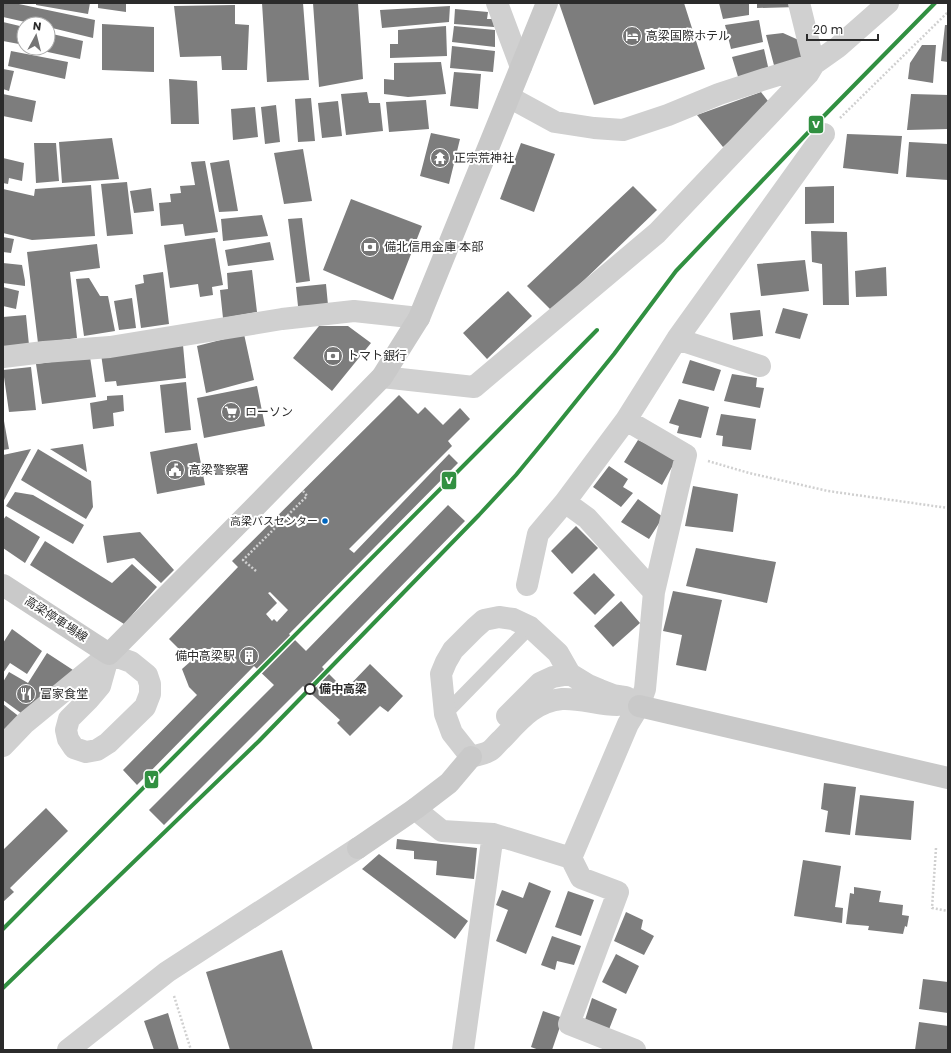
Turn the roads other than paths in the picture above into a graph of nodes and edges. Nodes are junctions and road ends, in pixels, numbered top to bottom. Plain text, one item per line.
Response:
1 (497, 3) edge
2 (547, 3) edge
3 (799, 3) edge
4 (888, 3) edge
5 (814, 64) junction
6 (520, 67) junction
7 (509, 97) junction
8 (824, 134) road end
9 (419, 318) junction
10 (677, 340) junction
11 (3, 357) edge
12 (760, 366) dead end
13 (382, 377) junction
14 (626, 420) junction
15 (565, 502) junction
16 (3, 585) edge
17 (527, 586) dead end
18 (654, 592) junction
19 (530, 627) junction
20 (110, 654) junction
21 (570, 674) junction
22 (639, 706) junction
23 (445, 714) junction
24 (3, 746) edge
25 (471, 757) junction
26 (948, 778) edge
27 (415, 809) junction
28 (493, 834) junction
29 (571, 858) junction
30 (68, 1050) edge
31 (463, 1050) edge
32 (635, 1050) edge

1 - 6 street
2 - 6 street
3 - 5 street
4 - 5 street
5 - 7 street
5 - 13 street
6 - 7 street
7 - 9 street
8 - 10 street
9 - 11 street
9 - 13 street
10 - 12 street
10 - 14 street
13 - 20 street
14 - 15 street
14 - 18 street
15 - 17 street
15 - 18 street
16 - 20 street, 高梁停車場線
18 - 22 street
19 - 21 street
19 - 23 lane
19 - 23 street
20 - 24 street
21 - 22 street
21 - 25 street
22 - 25 street
22 - 26 street
22 - 29 street
23 - 25 street
25 - 27 street
27 - 28 street
27 - 30 street
28 - 29 street
28 - 31 street
29 - 32 street

